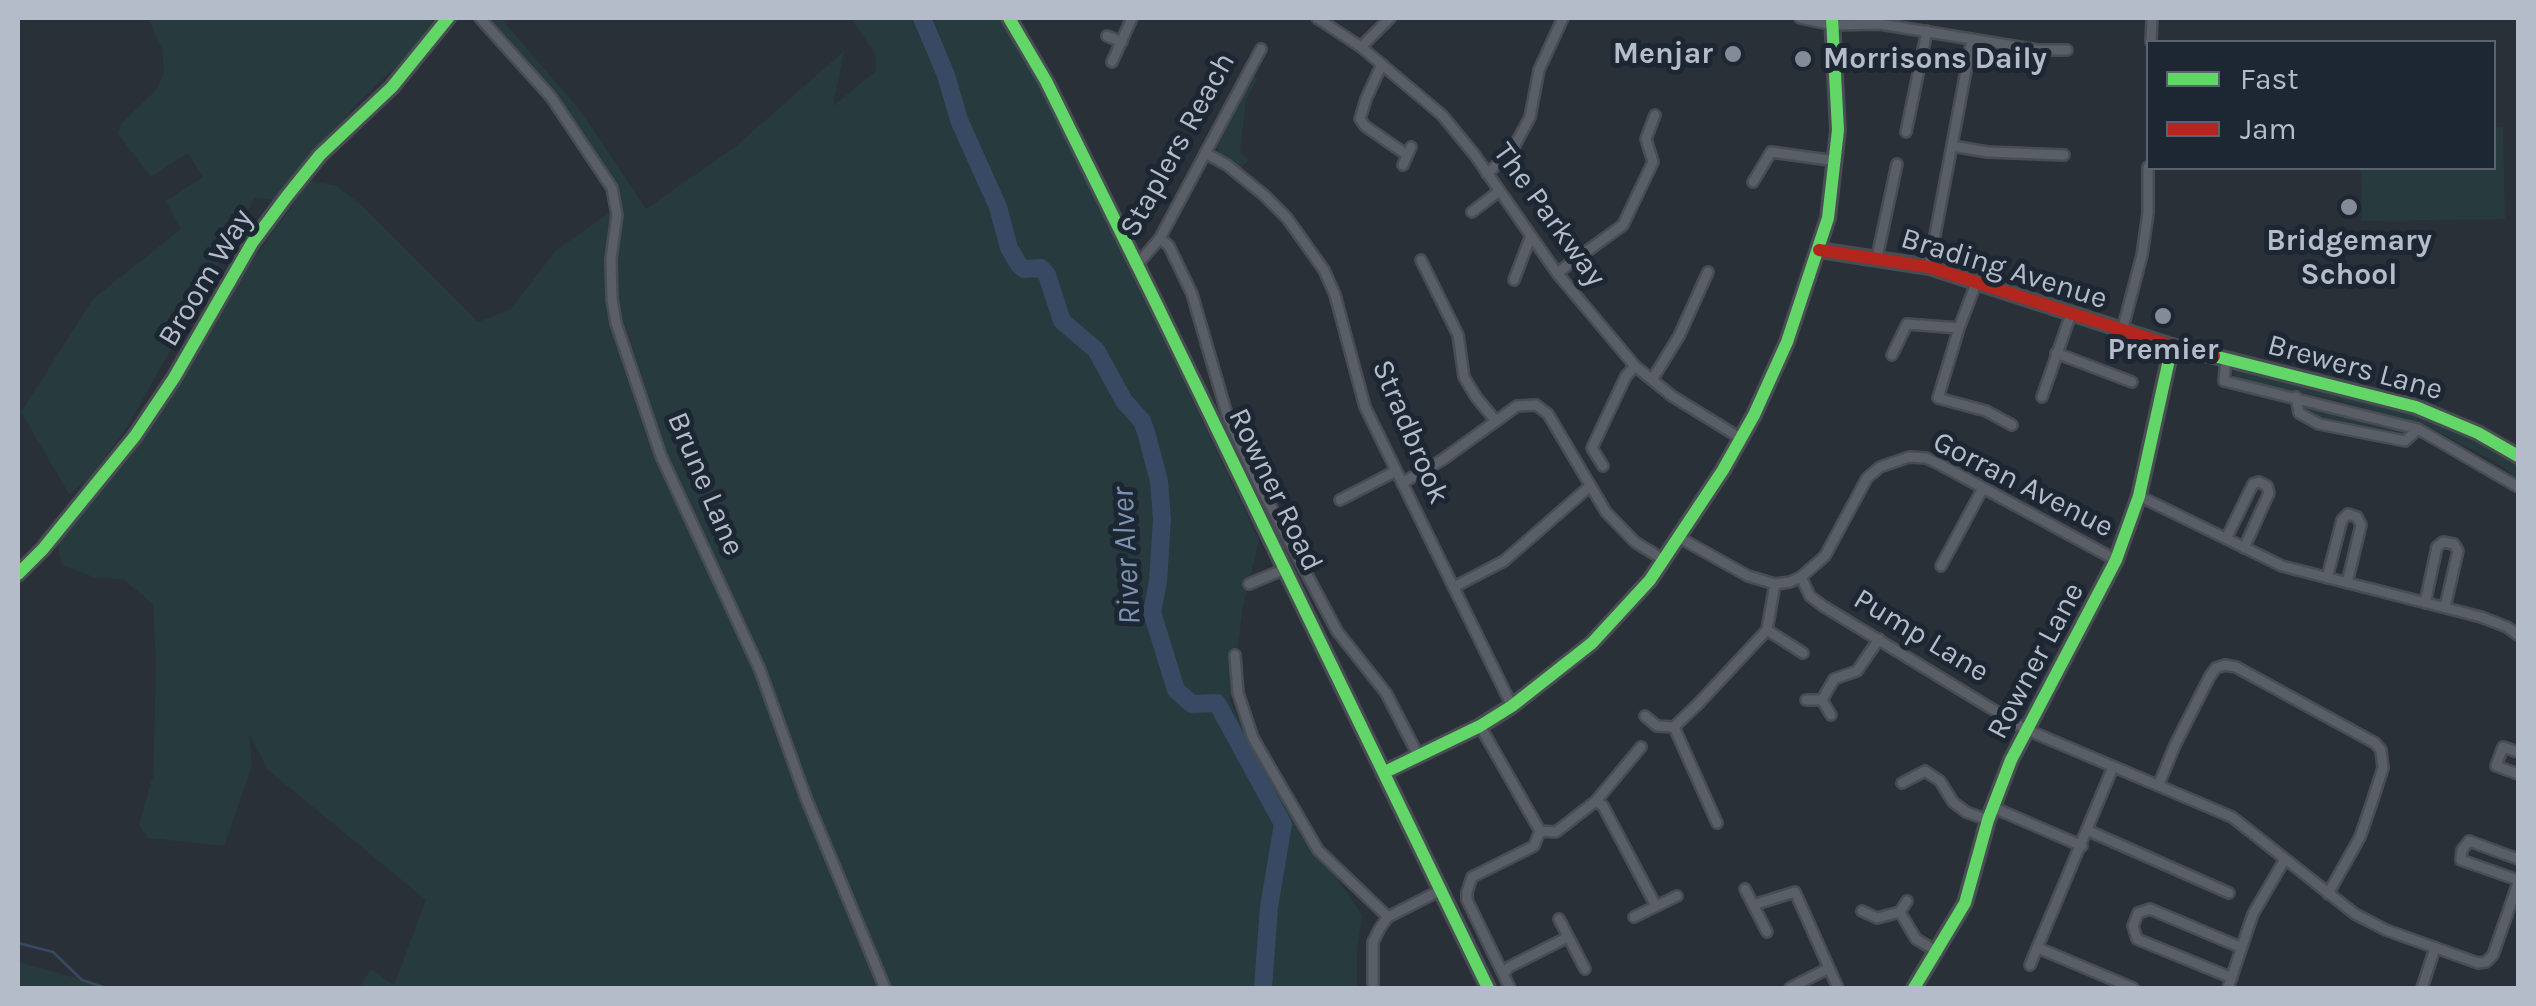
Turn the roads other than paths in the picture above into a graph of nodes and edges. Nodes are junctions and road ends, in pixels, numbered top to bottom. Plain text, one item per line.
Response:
1 (448, 18) edge
2 (480, 18) edge
3 (1008, 18) edge
4 (1132, 18) edge
5 (1317, 18) edge
6 (1390, 18) edge
7 (1563, 18) edge
8 (1800, 18) edge
9 (1832, 21) edge
10 (1927, 31) junction
11 (1107, 36) dead end
12 (1972, 39) junction
13 (1122, 42) junction
14 (1361, 47) junction
15 (1261, 48) dead end
16 (2067, 50) dead end
17 (1112, 62) dead end
18 (1382, 64) junction
19 (1656, 115) dead end
20 (1906, 132) dead end
21 (1952, 146) junction
22 (1205, 154) junction
23 (1407, 155) dead end
24 (2064, 155) dead end
25 (1836, 161) junction
26 (1897, 164) dead end
27 (2148, 170) edge
28 (1487, 174) junction
29 (1753, 182) dead end
30 (1499, 191) junction
31 (1472, 212) dead end
32 (1160, 238) junction
33 (1530, 238) junction
34 (1819, 250) junction
35 (1877, 257) junction
36 (1420, 260) dead end
37 (1137, 265) junction
38 (1930, 266) junction
39 (1557, 272) junction
40 (1708, 272) dead end
41 (1514, 280) dead end
42 (1977, 280) junction
43 (2072, 314) junction
44 (1958, 328) junction
45 (2122, 331) junction
46 (2172, 346) junction
47 (2056, 353) junction
48 (1892, 354) dead end
49 (2226, 359) junction
50 (1635, 366) junction
51 (1652, 380) junction
52 (2132, 382) dead end
53 (2042, 397) dead end
54 (2296, 397) junction
55 (1496, 421) junction
56 (2012, 425) dead end
57 (2418, 429) junction
58 (1742, 439) junction
59 (2518, 456) edge
60 (1603, 466) dead end
61 (1396, 472) junction
62 (1402, 484) junction
63 (2518, 487) edge
64 (1590, 488) junction
65 (1983, 488) junction
66 (2139, 496) junction
67 (1340, 500) dead end
68 (1680, 538) junction
69 (2226, 539) junction
70 (2244, 548) junction
71 (1664, 560) junction
72 (2116, 560) junction
73 (1941, 566) dead end
74 (1285, 569) junction
75 (18, 574) edge
76 (1801, 577) junction
77 (2327, 578) junction
78 (2347, 583) junction
79 (1249, 584) dead end
80 (1775, 584) junction
81 (1454, 587) junction
82 (2425, 602) junction
83 (2445, 607) junction
84 (1766, 630) junction
85 (2518, 632) edge
86 (1879, 639) junction
87 (1236, 654) dead end
88 (1803, 654) dead end
89 (1806, 700) dead end
90 (1822, 700) junction
91 (1512, 706) junction
92 (1831, 715) dead end
93 (1645, 716) dead end
94 (1480, 726) junction
95 (1674, 727) junction
96 (2025, 729) junction
97 (1642, 747) dead end
98 (2518, 752) edge
99 (1418, 755) junction
100 (2113, 768) junction
101 (1385, 772) junction
102 (2518, 774) edge
103 (1902, 783) dead end
104 (2159, 784) junction
105 (1596, 800) junction
106 (1990, 814) junction
107 (1717, 822) dead end
108 (1540, 831) junction
109 (2089, 831) junction
110 (2082, 846) junction
111 (2285, 859) junction
112 (2518, 859) edge
113 (2518, 882) edge
114 (1439, 890) junction
115 (1745, 890) dead end
116 (2230, 893) dead end
117 (2328, 894) junction
118 (1677, 896) dead end
119 (2516, 900) edge
120 (1907, 901) dead end
121 (1753, 905) junction
122 (1656, 906) junction
123 (1862, 911) dead end
124 (1900, 912) junction
125 (1388, 917) junction
126 (1634, 917) dead end
127 (1560, 919) dead end
128 (2506, 920) junction
129 (2518, 925) edge
130 (1767, 932) dead end
131 (1568, 938) junction
132 (2240, 947) junction
133 (2038, 948) junction
134 (2435, 948) junction
135 (1938, 952) junction
136 (2030, 965) dead end
137 (1829, 968) junction
138 (1584, 969) dead end
139 (1502, 974) junction
140 (2230, 983) edge
141 (886, 988) edge
142 (1372, 988) edge
143 (1488, 988) edge
144 (1510, 988) edge
145 (1790, 988) edge
146 (1838, 988) edge
147 (1914, 988) edge
148 (2133, 988) edge
149 (2422, 988) edge

1 - 75 street, Broom Way
2 - 141 street, Brune Lane
3 - 37 street, Rowner Road
4 - 13 street
5 - 14 street, The Parkway
6 - 14 street
7 - 28 street
8 - 9 street
9 - 10 street
9 - 25 street
10 - 12 street
10 - 20 street
11 - 13 street
12 - 16 street
12 - 21 street
13 - 17 street
14 - 18 street, The Parkway
15 - 22 street, Staplers Reach
18 - 23 street
18 - 28 street, The Parkway
19 - 39 street
21 - 24 street
21 - 38 street
22 - 32 street, Staplers Reach
22 - 61 street, Stradbrook
25 - 29 street
25 - 34 street
26 - 35 street
27 - 45 street
28 - 30 street, The Parkway
30 - 31 street
30 - 33 street, The Parkway
32 - 37 street, Staplers Reach
32 - 99 street
33 - 39 street, The Parkway
33 - 41 street
34 - 35 street, Brading Avenue
34 - 58 street
35 - 38 street, Brading Avenue
36 - 55 street
37 - 74 street, Rowner Road
38 - 42 street, Brading Avenue
39 - 50 street, The Parkway
40 - 51 street
42 - 43 street, Brading Avenue
42 - 44 street
43 - 45 street, Brading Avenue
43 - 47 street
44 - 48 street
44 - 56 street
45 - 46 street, Brading Avenue
46 - 49 street, Brewers Lane
46 - 66 street, Rowner Lane
47 - 52 street
47 - 53 street
49 - 54 street
49 - 59 street, Brewers Lane
50 - 51 street, The Parkway
50 - 60 street
51 - 58 street, The Parkway
54 - 57 street
54 - 57 street
55 - 62 street
55 - 64 street
57 - 63 street
58 - 68 street
61 - 62 street, Stradbrook
61 - 67 street
62 - 81 street, Stradbrook
64 - 71 street
64 - 81 street
65 - 72 street, Gorran Avenue
65 - 73 street
65 - 76 street, Gorran Avenue
66 - 69 street
66 - 72 street, Rowner Lane
68 - 71 street
68 - 80 street
69 - 70 street
69 - 70 street
70 - 77 street
71 - 91 street
72 - 96 street, Rowner Lane
74 - 79 street
74 - 101 street, Rowner Road
76 - 80 street
76 - 86 street, Pump Lane
77 - 78 street
77 - 78 street
78 - 82 street
80 - 84 street
81 - 91 street, Stradbrook
82 - 83 street
82 - 83 street
83 - 85 street
84 - 88 street
84 - 95 street
86 - 90 street
86 - 96 street, Pump Lane
87 - 125 street
89 - 90 street
90 - 92 street
91 - 94 street
93 - 95 street
94 - 99 street
94 - 108 street
95 - 107 street
96 - 100 street, Pump Lane
96 - 106 street, Rowner Lane
97 - 105 street
98 - 102 street
99 - 101 street
100 - 104 street, Pump Lane
100 - 109 street
101 - 114 street, Rowner Road
103 - 106 street
104 - 111 street, Pump Lane
104 - 117 street
105 - 108 street
105 - 122 street
106 - 110 street
106 - 135 street, Rowner Lane
108 - 139 street
109 - 110 street
109 - 116 street
110 - 133 street
111 - 117 street, Pump Lane
111 - 132 street
112 - 113 street
113 - 119 street
114 - 125 street
114 - 143 street, Rowner Road
115 - 121 street
117 - 134 street, Pump Lane
118 - 122 street
119 - 128 street
120 - 124 street
121 - 130 street
121 - 137 street
122 - 126 street
123 - 124 street
124 - 135 street
125 - 142 street
127 - 131 street
128 - 129 street
128 - 134 street, Pump Lane
131 - 138 street
131 - 139 street
132 - 140 street
132 - 140 street
133 - 136 street
133 - 148 street
134 - 149 street
135 - 147 street, Rowner Lane
137 - 145 street
137 - 146 street
139 - 144 street

